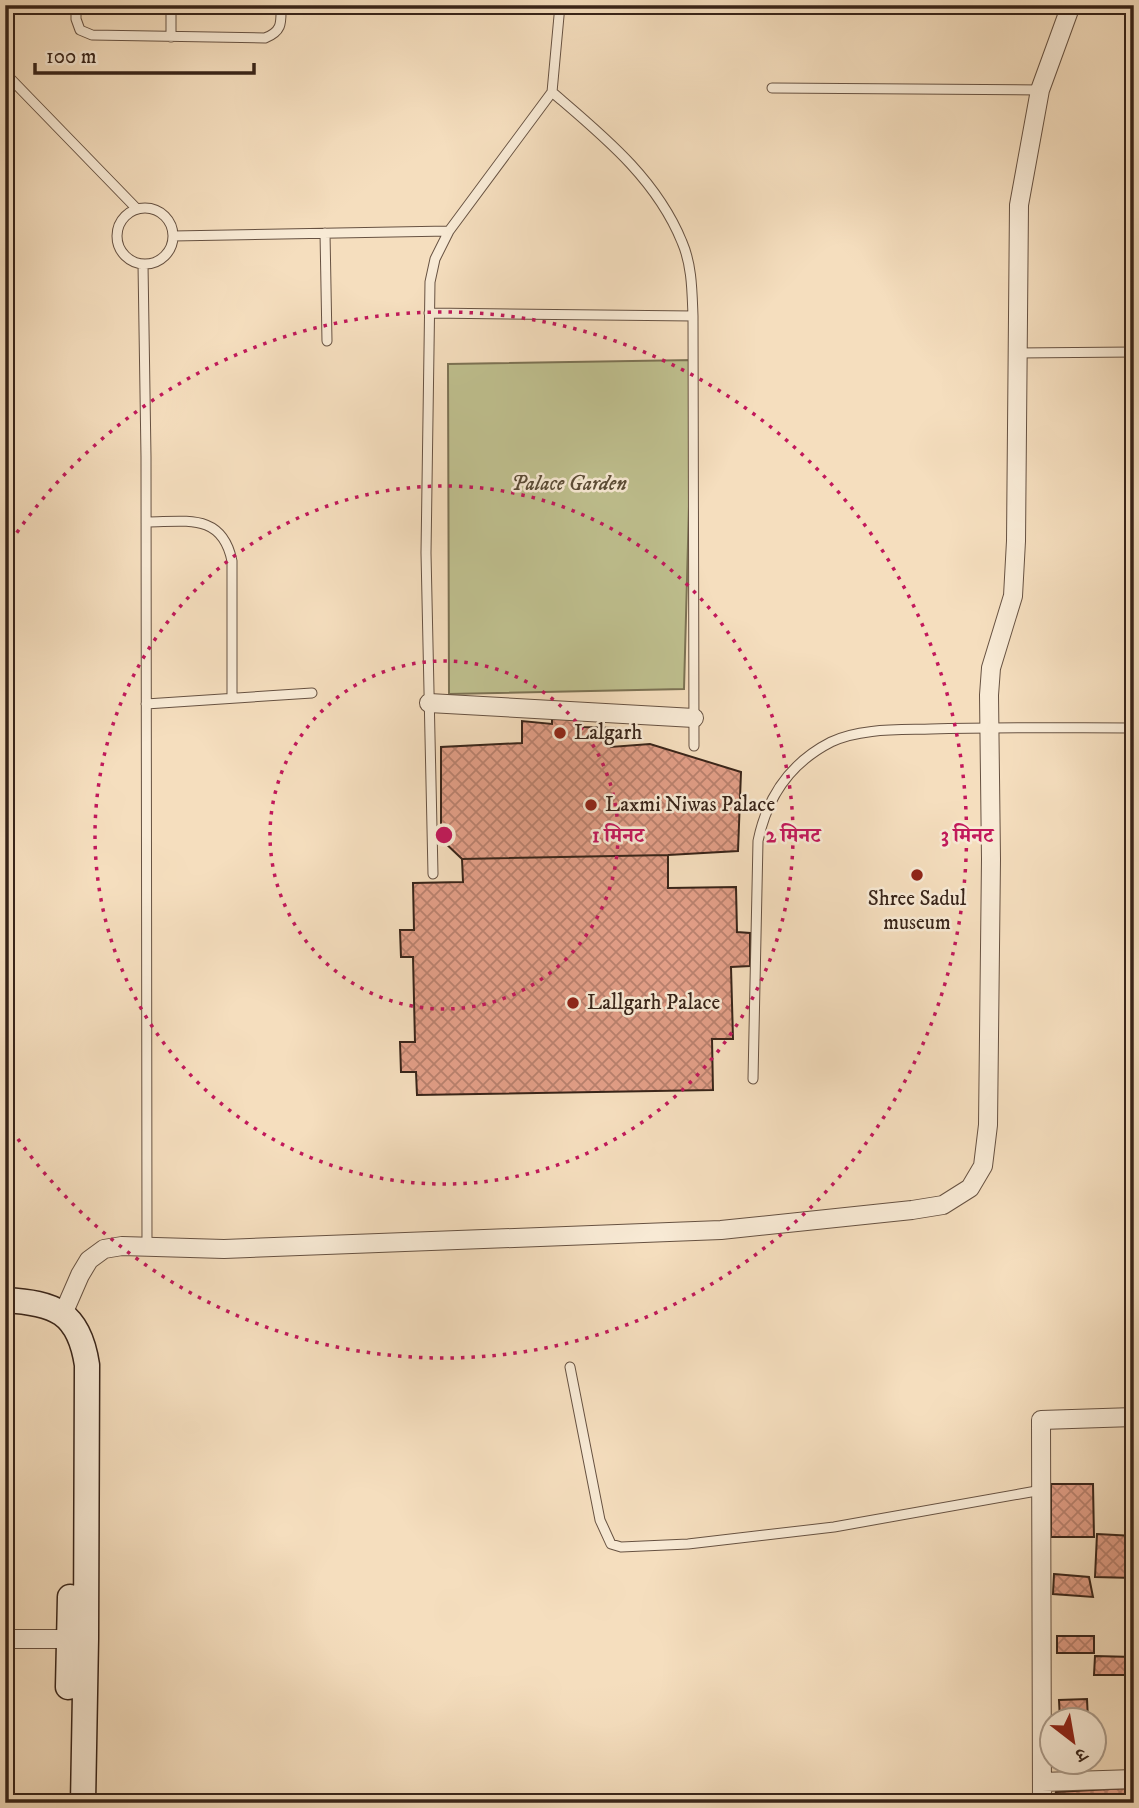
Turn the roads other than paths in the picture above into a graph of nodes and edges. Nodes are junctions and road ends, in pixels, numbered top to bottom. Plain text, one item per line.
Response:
1 (76, 5) edge
2 (171, 5) edge
3 (281, 5) edge
4 (560, 5) edge
5 (1071, 5) edge
6 (171, 37) junction
7 (5, 73) edge
8 (772, 88) dead end
9 (1041, 90) junction
10 (552, 92) junction
11 (137, 209) junction
12 (449, 231) junction
13 (325, 233) junction
14 (173, 236) junction
15 (142, 264) junction
16 (429, 313) junction
17 (693, 316) junction
18 (327, 341) dead end
19 (1134, 352) edge
20 (1017, 353) junction
21 (146, 523) junction
22 (312, 693) dead end
23 (232, 698) junction
24 (429, 703) junction
25 (146, 704) junction
26 (694, 718) junction
27 (989, 727) junction
28 (1134, 728) edge
29 (694, 746) dead end
30 (433, 874) dead end
31 (753, 1079) dead end
32 (147, 1247) junction
33 (5, 1300) edge
34 (63, 1314) junction
35 (5, 1317) edge
36 (570, 1367) dead end
37 (1134, 1417) edge
38 (1042, 1490) junction
39 (5, 1639) edge
40 (78, 1639) junction
41 (1134, 1779) edge
42 (1042, 1782) junction
43 (67, 1803) edge
44 (83, 1803) edge
45 (1042, 1803) edge

1 - 6 lane
2 - 6 lane
3 - 6 lane
4 - 10 lane
5 - 9 street
7 - 11 lane
8 - 9 lane
9 - 20 street
10 - 12 lane
10 - 17 lane
11 - 14 lane
11 - 15 lane
12 - 13 lane
12 - 16 lane
13 - 14 lane
13 - 18 lane
14 - 15 lane
15 - 21 lane
16 - 17 lane
16 - 24 lane
17 - 26 lane
19 - 20 lane
20 - 27 street
21 - 23 lane
21 - 25 lane
22 - 23 lane
23 - 25 lane
24 - 26 street
24 - 30 lane
25 - 32 lane
26 - 29 lane
27 - 28 lane
27 - 31 lane
27 - 32 street
32 - 34 street
33 - 34 street
34 - 40 street
35 - 40 street
36 - 38 lane
37 - 38 street
38 - 42 street
39 - 40 street
40 - 43 street
40 - 44 street
41 - 42 street
42 - 45 street

